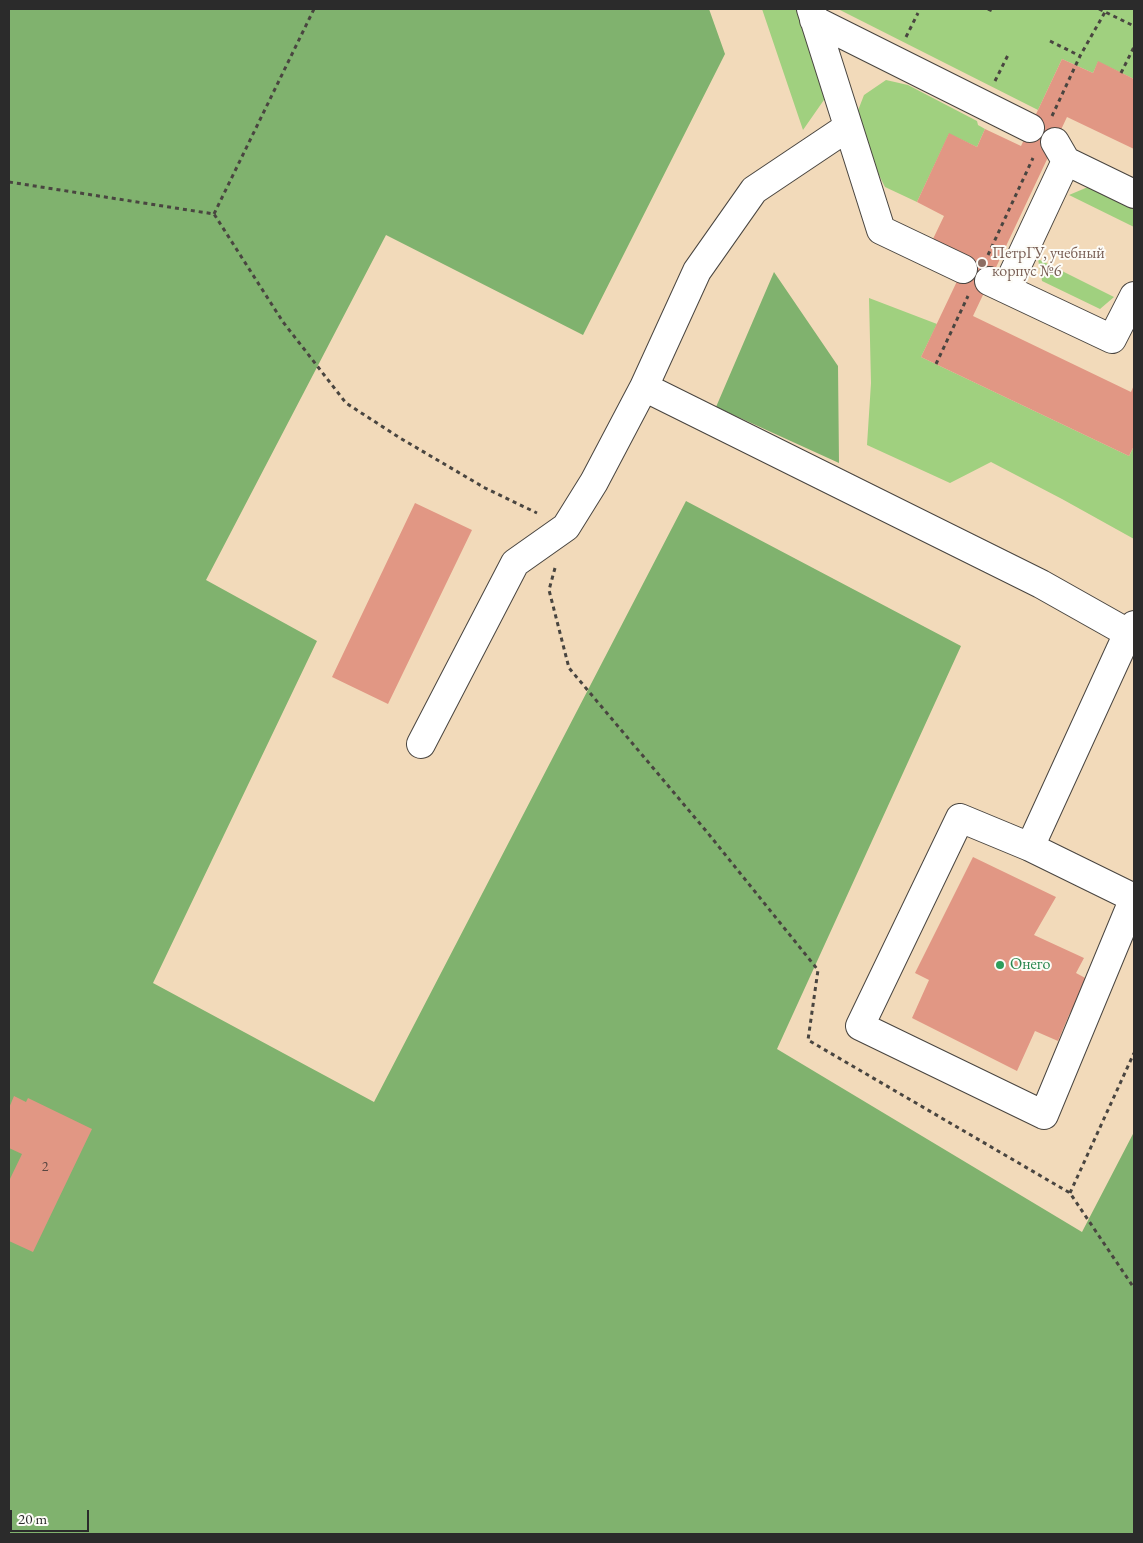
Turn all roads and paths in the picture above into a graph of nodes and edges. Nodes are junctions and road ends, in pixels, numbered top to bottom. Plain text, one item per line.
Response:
1 (314, 9) edge
2 (988, 9) edge
3 (1098, 9) edge
4 (995, 12) dead end
5 (1105, 12) junction
6 (918, 13) dead end
7 (813, 14) edge
8 (1134, 26) edge
9 (904, 42) dead end
10 (1050, 42) dead end
11 (1134, 47) edge
12 (1008, 55) dead end
13 (1080, 56) junction
14 (1122, 72) dead end
15 (992, 87) dead end
16 (848, 127) junction
17 (1048, 140) junction
18 (9, 182) edge
19 (1134, 194) edge
20 (214, 214) junction
21 (983, 278) junction
22 (1134, 296) edge
23 (936, 364) dead end
24 (644, 387) junction
25 (566, 527) junction
26 (1131, 629) edge
27 (421, 744) dead end
28 (1030, 847) junction
29 (1134, 1053) edge
30 (1070, 1193) junction
31 (1134, 1288) edge

1 - 20 path
2 - 4 path
3 - 5 path
5 - 8 path
5 - 13 path
6 - 9 path
7 - 16 lane
7 - 17 lane
10 - 13 path
11 - 14 path
12 - 15 path
13 - 17 path
16 - 21 lane
16 - 24 lane
17 - 19 lane
17 - 21 lane
17 - 21 path
18 - 20 path
20 - 25 path
21 - 22 lane
21 - 23 path
24 - 25 lane
24 - 26 lane
25 - 27 lane
25 - 30 path
26 - 28 lane
28 - 28 lane
29 - 30 path
30 - 31 path

